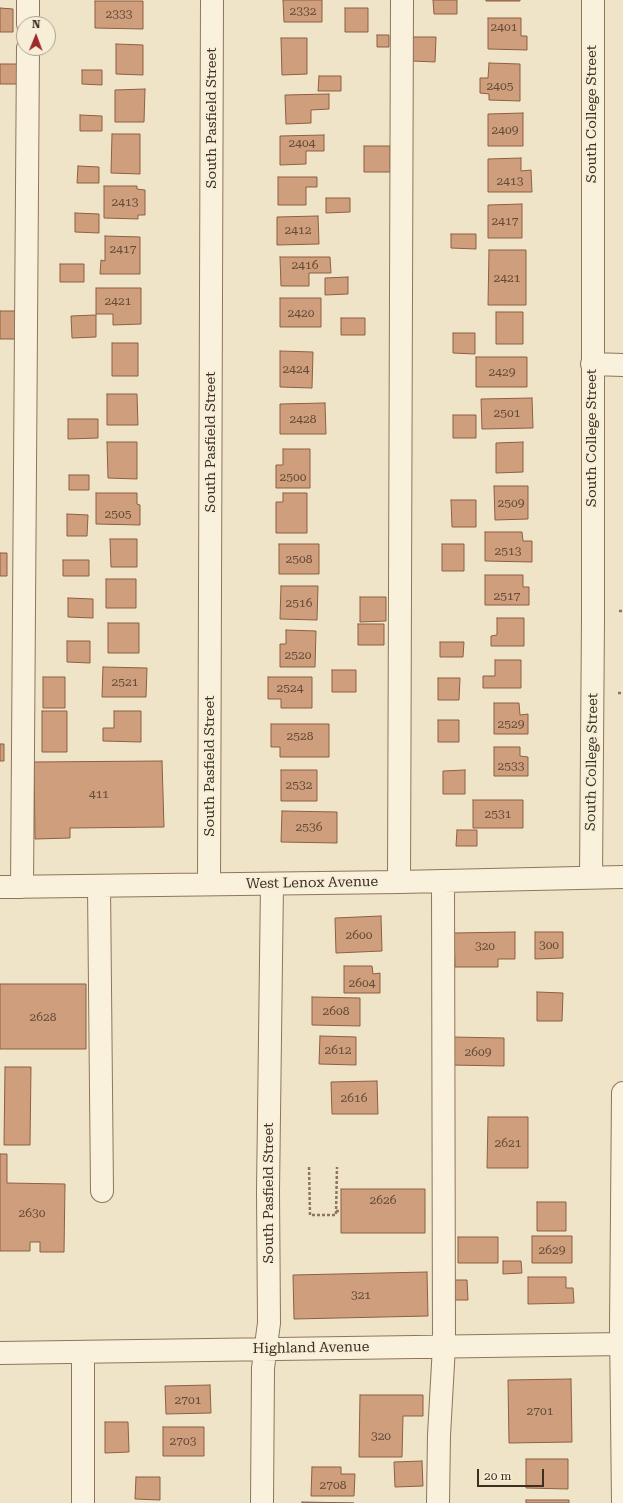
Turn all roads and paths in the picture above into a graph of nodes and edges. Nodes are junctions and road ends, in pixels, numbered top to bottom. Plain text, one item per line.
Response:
1 (28, 0) edge
2 (212, 0) edge
3 (402, 0) edge
4 (593, 0) edge
5 (28, 16) edge
6 (28, 56) edge
7 (592, 364) junction
8 (623, 365) edge
9 (619, 611) dead end
10 (623, 611) edge
11 (618, 693) dead end
12 (623, 693) edge
13 (591, 877) junction
14 (623, 877) edge
15 (443, 881) junction
16 (400, 882) junction
17 (209, 884) junction
18 (272, 884) junction
19 (99, 886) junction
20 (0, 887) edge
21 (22, 887) junction
22 (623, 1093) edge
23 (337, 1166) dead end
24 (309, 1167) dead end
25 (102, 1191) dead end
26 (336, 1211) junction
27 (341, 1211) dead end
28 (622, 1344) edge
29 (444, 1346) junction
30 (266, 1349) junction
31 (83, 1352) junction
32 (0, 1353) edge
33 (83, 1503) edge
34 (262, 1503) edge
35 (438, 1503) edge
36 (623, 1503) edge

1 - 5 street
2 - 17 street, South Pasfield Street
3 - 16 street
4 - 7 street, South College Street
6 - 21 street
7 - 8 street
7 - 13 street, South College Street
9 - 10 path
11 - 12 path
13 - 14 street, West Lenox Avenue
13 - 15 street, West Lenox Avenue
15 - 16 street, West Lenox Avenue
15 - 29 street
16 - 18 street, West Lenox Avenue
17 - 18 street, West Lenox Avenue
17 - 19 street, West Lenox Avenue
18 - 30 street, South Pasfield Street
19 - 21 street, West Lenox Avenue
19 - 25 street
20 - 21 street, West Lenox Avenue
22 - 28 street
23 - 26 path
24 - 26 path
26 - 27 path
28 - 29 street, Highland Avenue
28 - 36 street
29 - 30 street, Highland Avenue
29 - 35 street
30 - 31 street, Highland Avenue
30 - 34 street, South Pasfield Street
31 - 32 street, Highland Avenue
31 - 33 street

